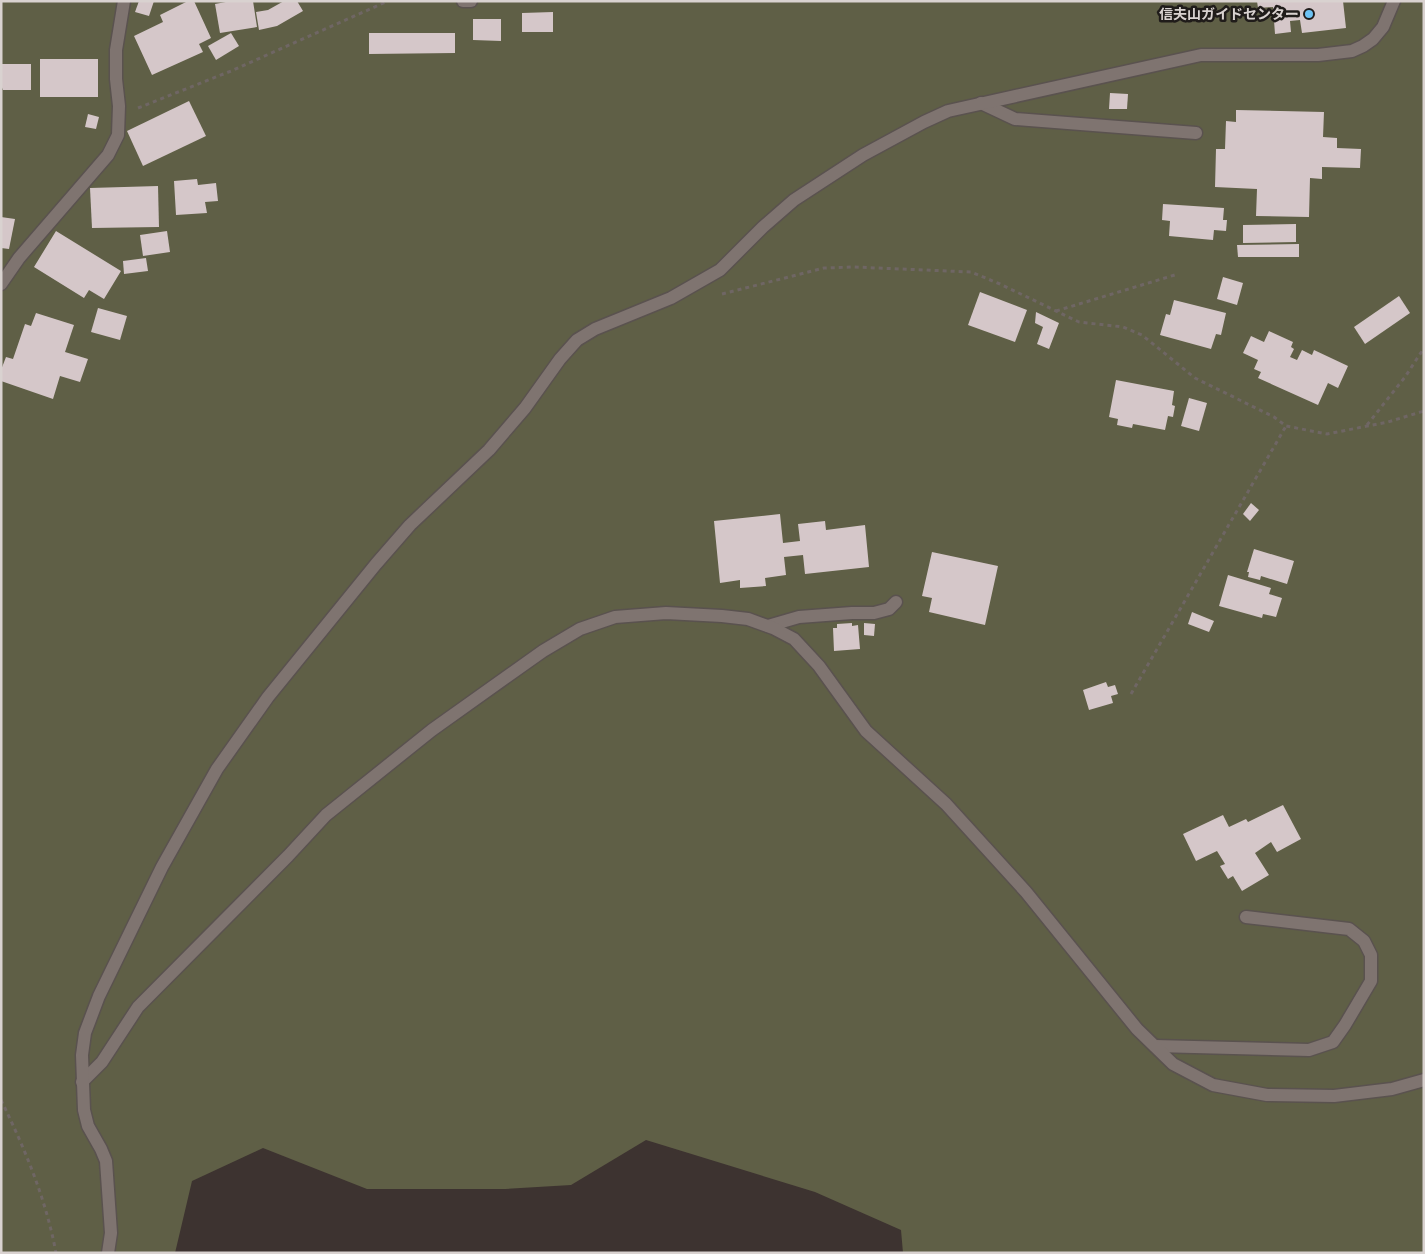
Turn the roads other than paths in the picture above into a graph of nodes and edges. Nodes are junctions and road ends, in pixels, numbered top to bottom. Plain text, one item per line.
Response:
1 (124, 1) edge
2 (463, 1) edge
3 (471, 1) edge
4 (1394, 1) edge
5 (981, 103) junction
6 (1196, 133) dead end
7 (1, 284) edge
8 (896, 602) dead end
9 (768, 626) junction
10 (1246, 917) dead end
11 (1155, 1046) junction
12 (1424, 1080) edge
13 (82, 1082) junction
14 (108, 1253) edge

1 - 7 street
2 - 3 street
4 - 5 street
5 - 6 street
5 - 13 street
8 - 9 street
9 - 11 street
9 - 13 street
10 - 11 street
11 - 12 street
13 - 14 street

